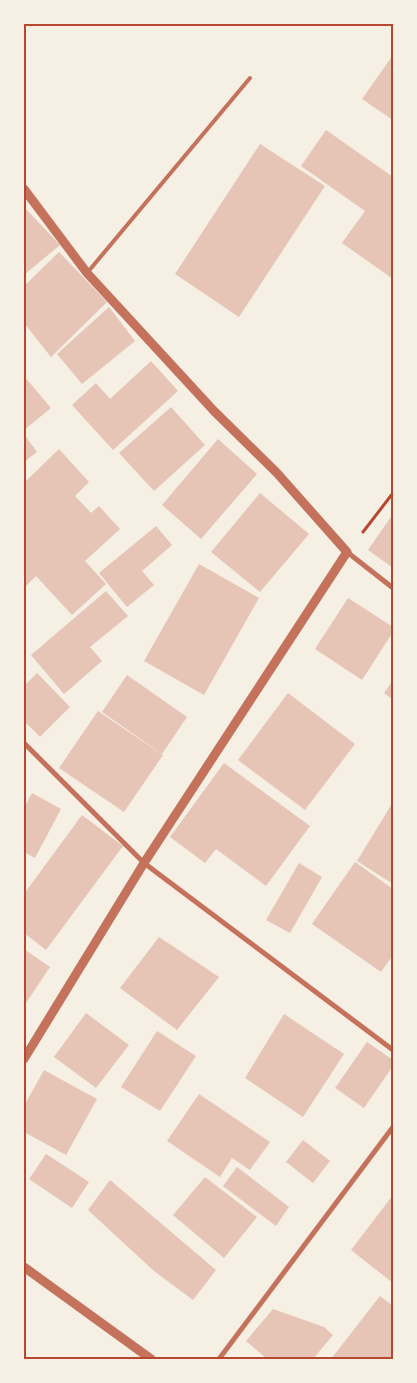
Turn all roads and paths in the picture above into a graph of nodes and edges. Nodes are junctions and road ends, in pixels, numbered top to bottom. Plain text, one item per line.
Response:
1 (250, 78) dead end
2 (24, 189) edge
3 (87, 273) junction
4 (393, 493) edge
5 (347, 552) junction
6 (393, 588) edge
7 (24, 743) edge
8 (144, 863) junction
9 (393, 1050) edge
10 (24, 1059) edge
11 (393, 1127) edge
12 (24, 1267) edge
13 (151, 1359) edge
14 (219, 1359) edge

1 - 3 lane
2 - 3 street
3 - 5 street
4 - 5 path
5 - 6 street
5 - 8 street
7 - 8 street
8 - 9 street
8 - 10 street
11 - 14 street
12 - 13 street

